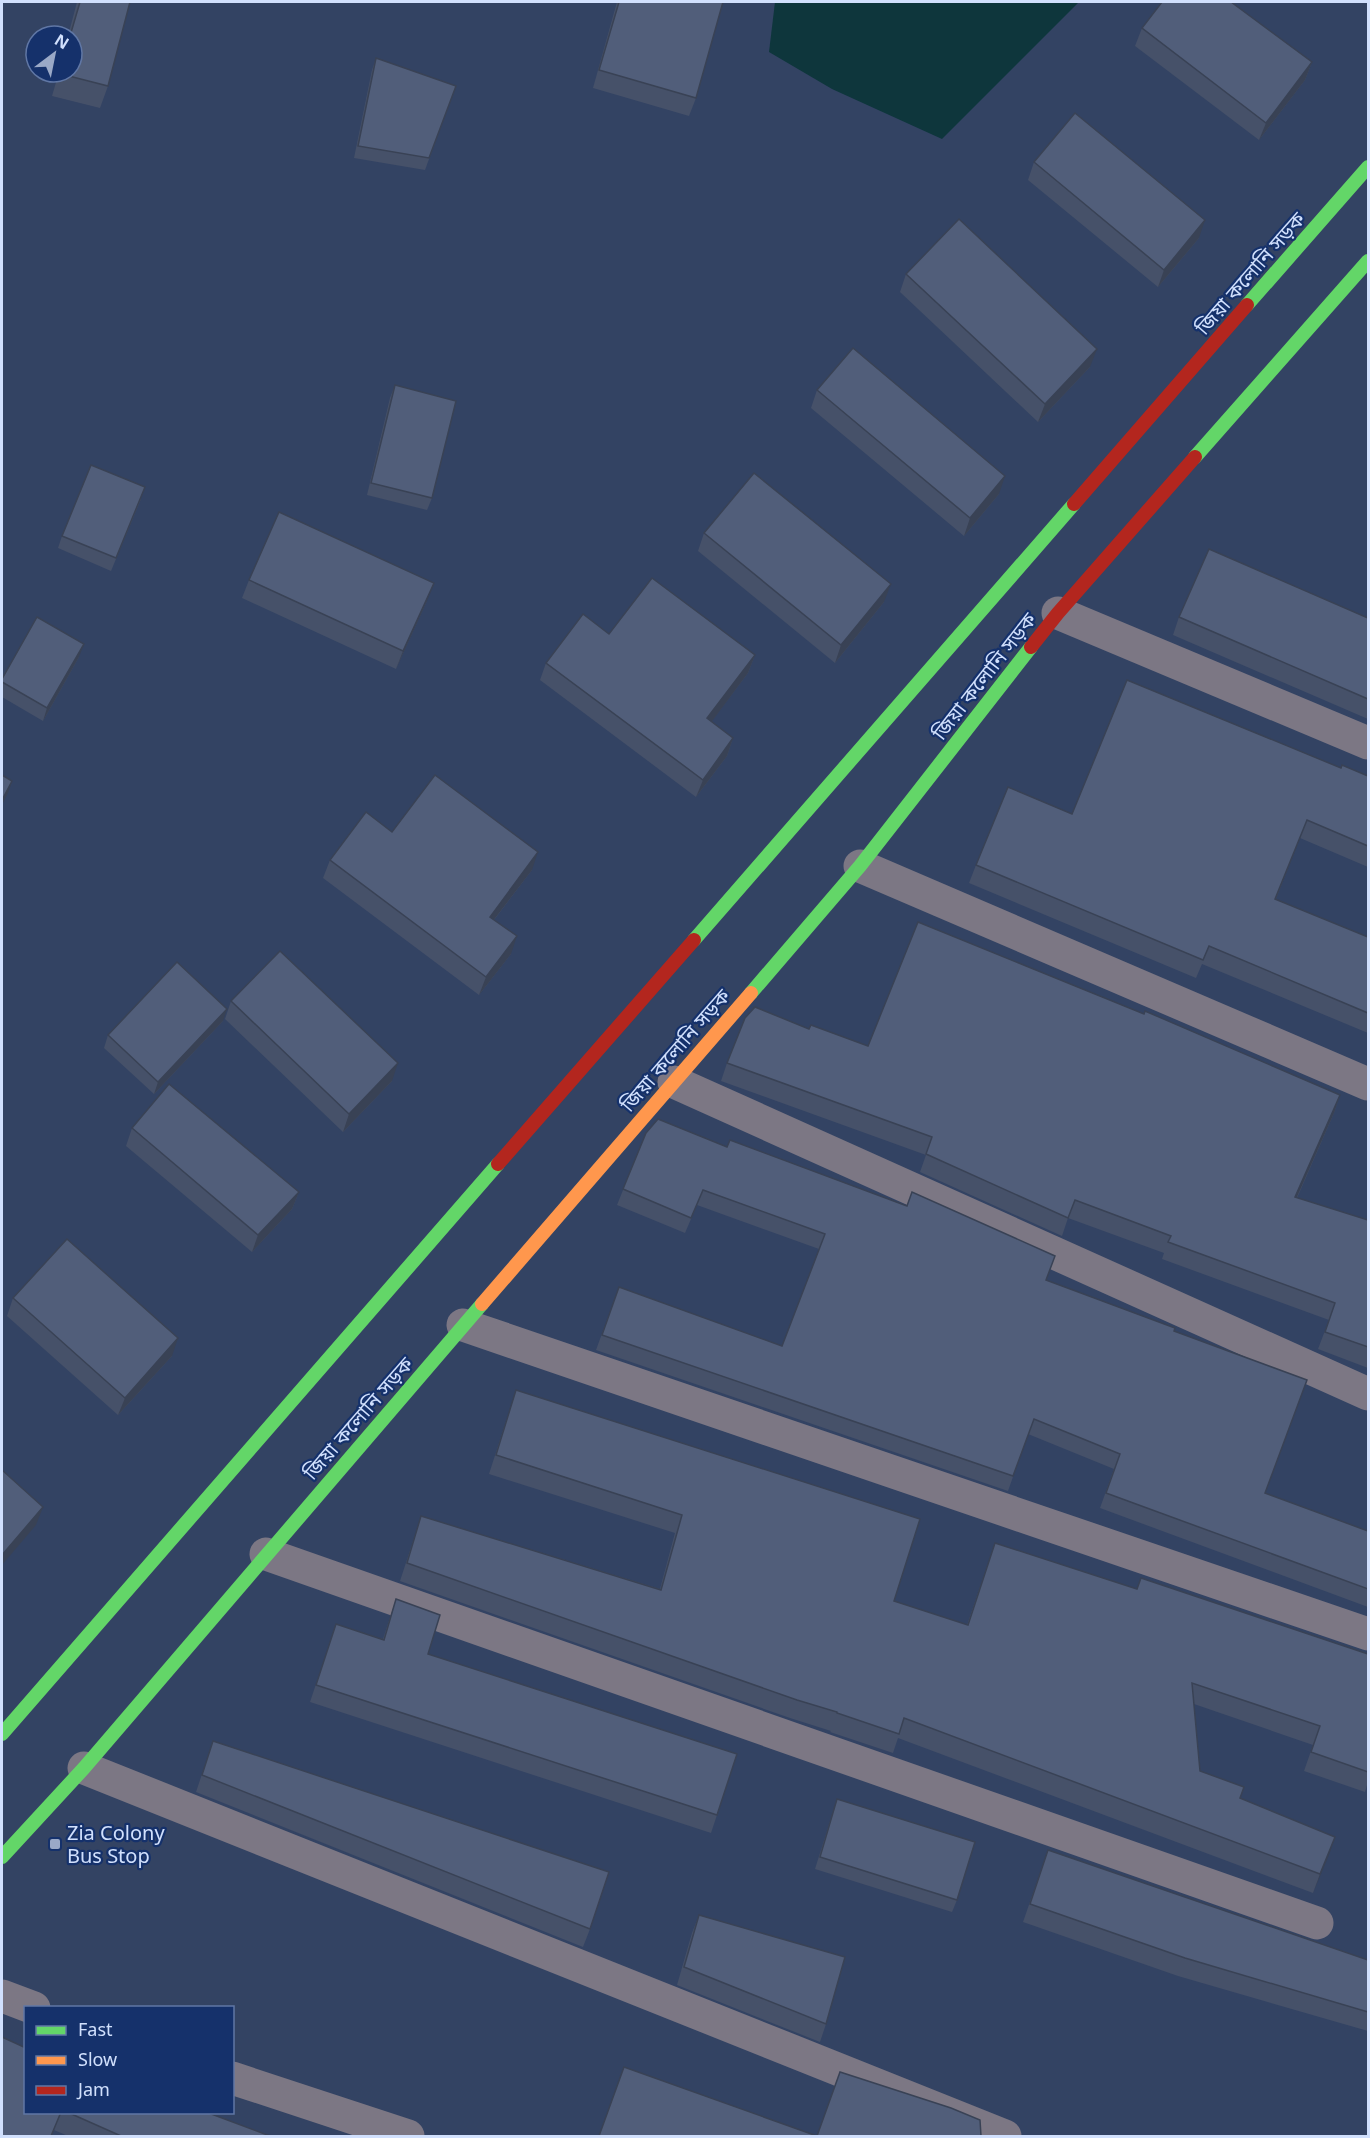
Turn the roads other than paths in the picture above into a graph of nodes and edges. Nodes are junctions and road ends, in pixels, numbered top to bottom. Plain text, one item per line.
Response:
1 (1368, 167) edge
2 (1368, 261) edge
3 (1058, 613) junction
4 (1368, 743) edge
5 (860, 866) junction
6 (674, 1082) junction
7 (1368, 1084) edge
8 (463, 1325) junction
9 (1368, 1394) edge
10 (267, 1554) junction
11 (1368, 1634) edge
12 (2, 1734) edge
13 (84, 1768) junction
14 (2, 1857) edge
15 (1317, 1923) dead end
16 (2, 1996) edge
17 (31, 2006) edge
18 (234, 2079) edge
19 (408, 2136) edge
20 (1005, 2136) edge

1 - 12 main road, জিয়া কলোনি সড়ক
2 - 3 main road, জিয়া কলোনি সড়ক
3 - 4 street
3 - 5 main road, জিয়া কলোনি সড়ক
5 - 6 main road, জিয়া কলোনি সড়ক
5 - 7 street
6 - 8 main road, জিয়া কলোনি সড়ক
6 - 9 street
8 - 10 main road, জিয়া কলোনি সড়ক
8 - 11 street
10 - 13 main road, জিয়া কলোনি সড়ক
10 - 15 street
13 - 14 main road, জিয়া কলোনি সড়ক
13 - 20 street
16 - 17 street
18 - 19 street

